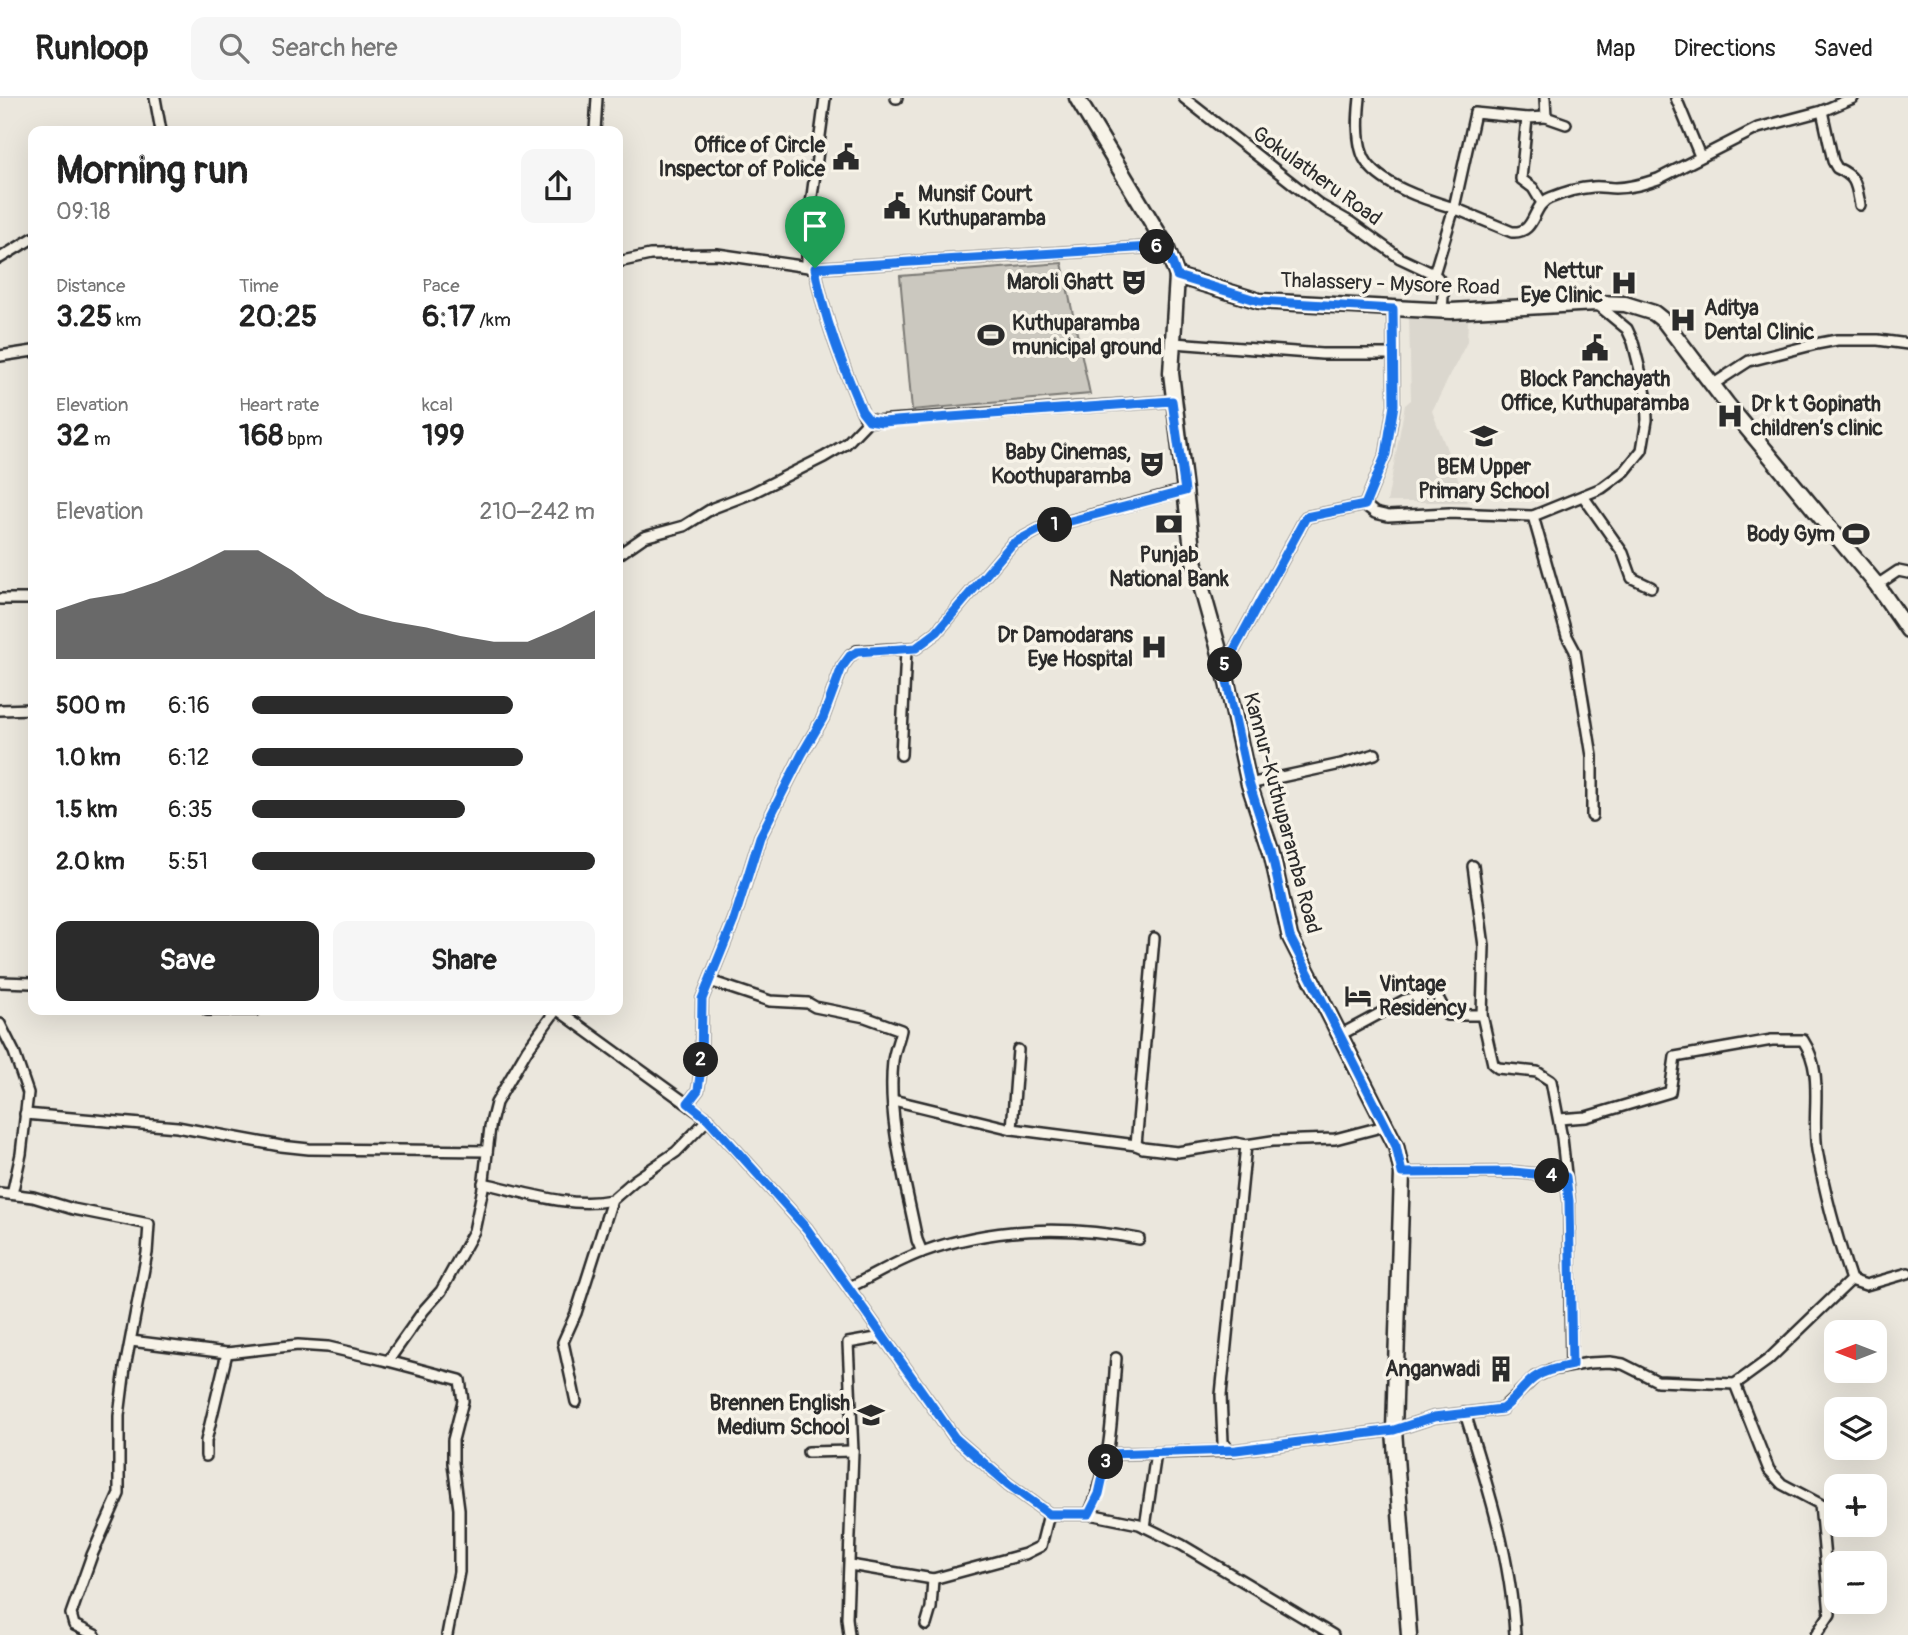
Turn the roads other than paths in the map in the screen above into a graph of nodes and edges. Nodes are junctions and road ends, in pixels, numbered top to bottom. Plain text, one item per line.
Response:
1 (155, 98) edge
2 (597, 98) edge
3 (825, 98) edge
4 (1077, 98) edge
5 (1184, 98) edge
6 (1360, 98) edge
7 (1545, 98) edge
8 (1676, 98) edge
9 (1853, 98) edge
10 (1822, 111) junction
11 (1546, 117) junction
12 (1527, 118) junction
13 (1566, 124) dead end
14 (160, 126) edge
15 (595, 126) edge
16 (1700, 156) junction
17 (1542, 202) junction
18 (1860, 205) dead end
19 (1454, 208) junction
20 (28, 241) edge
21 (1166, 246) junction
22 (0, 258) edge
23 (623, 261) edge
24 (811, 266) junction
25 (1434, 274) junction
26 (1177, 276) junction
27 (1596, 303) junction
28 (1393, 309) junction
29 (1442, 310) junction
30 (1174, 343) junction
31 (1908, 344) edge
32 (28, 352) edge
33 (1393, 354) junction
34 (0, 356) edge
35 (1712, 384) junction
36 (1172, 401) junction
37 (869, 420) junction
38 (1185, 491) junction
39 (1583, 496) junction
40 (1365, 505) junction
41 (1533, 516) junction
42 (623, 552) edge
43 (1908, 573) edge
44 (1877, 585) junction
45 (1651, 587) dead end
46 (0, 599) edge
47 (28, 599) edge
48 (1908, 630) edge
49 (906, 650) junction
50 (1224, 668) junction
51 (28, 709) edge
52 (0, 710) edge
53 (1375, 754) dead end
54 (901, 755) dead end
55 (1249, 783) junction
56 (1592, 816) dead end
57 (1473, 866) dead end
58 (1154, 938) dead end
59 (710, 981) junction
60 (0, 982) edge
61 (28, 984) edge
62 (553, 1015) edge
63 (564, 1015) edge
64 (1482, 1015) junction
65 (0, 1024) edge
66 (1340, 1035) junction
67 (1018, 1050) dead end
68 (893, 1100) junction
69 (688, 1103) junction
70 (25, 1114) junction
71 (708, 1119) junction
72 (1559, 1119) junction
73 (1385, 1126) junction
74 (1012, 1129) junction
75 (1136, 1145) junction
76 (1246, 1145) junction
77 (487, 1151) junction
78 (1402, 1173) junction
79 (1566, 1177) junction
80 (483, 1183) junction
81 (0, 1194) edge
82 (12, 1194) junction
83 (612, 1200) junction
84 (1139, 1239) dead end
85 (922, 1252) junction
86 (1908, 1273) edge
87 (1851, 1280) junction
88 (850, 1287) junction
89 (882, 1337) junction
90 (131, 1341) junction
91 (227, 1353) junction
92 (1116, 1358) dead end
93 (388, 1361) junction
94 (1572, 1365) junction
95 (1735, 1384) junction
96 (576, 1402) dead end
97 (1465, 1413) junction
98 (1394, 1430) junction
99 (853, 1451) junction
100 (1229, 1451) junction
101 (808, 1452) dead end
102 (1156, 1453) junction
103 (1108, 1454) junction
104 (206, 1456) dead end
105 (1049, 1514) junction
106 (1089, 1514) junction
107 (1145, 1527) junction
108 (850, 1565) junction
109 (933, 1579) junction
110 (926, 1625) dead end
111 (95, 1635) edge
112 (447, 1635) edge
113 (849, 1635) edge
114 (1333, 1635) edge
115 (1409, 1635) edge
116 (1515, 1635) edge
117 (1816, 1635) edge

1 - 14 street
2 - 15 street
3 - 24 street
4 - 21 main road
5 - 25 street, Gokulatheru Road
6 - 19 street
7 - 11 street
8 - 16 street
9 - 10 street
10 - 16 street
10 - 18 street
11 - 12 street
11 - 13 street
12 - 17 street
12 - 19 street
16 - 17 street
17 - 19 street
19 - 25 street
20 - 22 street
21 - 24 street
21 - 26 main road
23 - 24 street
24 - 37 street
25 - 29 street
26 - 28 main road, Thalassery - Mysore Road
26 - 30 main road, Kannur-Kuthuparamba Road
27 - 29 main road, Thalassery - Mysore Road
27 - 35 main road, Thalassery - Mysore Road
27 - 39 street
28 - 29 main road, Thalassery - Mysore Road
28 - 33 street
30 - 33 street
30 - 36 main road, Kannur-Kuthuparamba Road
31 - 35 street
32 - 34 street
33 - 40 street
35 - 44 main road, Thalassery - Mysore Road
36 - 37 street
36 - 38 main road, Kannur-Kuthuparamba Road
37 - 42 street
38 - 49 street
38 - 50 main road, Kannur-Kuthuparamba Road
39 - 41 street
39 - 45 street
40 - 41 street
40 - 50 street
41 - 56 street
43 - 44 street
44 - 48 main road, Thalassery - Mysore Road
46 - 47 street
49 - 54 street
49 - 59 street
50 - 55 main road, Kannur-Kuthuparamba Road
51 - 52 street
53 - 55 street
55 - 66 main road, Kannur-Kuthuparamba Road
57 - 64 street
58 - 75 street
59 - 68 street
59 - 69 street
60 - 61 street
62 - 77 street
63 - 69 street
64 - 66 street
64 - 72 street
65 - 70 street
66 - 73 main road, Kannur-Kuthuparamba Road
67 - 74 street
68 - 74 street
68 - 85 street
69 - 71 street
70 - 77 street
70 - 82 street
71 - 83 street
71 - 88 street
72 - 79 street
72 - 87 street
73 - 76 street
73 - 78 main road, Kannur-Kuthuparamba Road
74 - 75 street
75 - 76 street
76 - 100 street
77 - 80 street
78 - 79 street
78 - 98 main road, Kannur-Kuthuparamba Road
79 - 94 street
80 - 83 street
80 - 93 street
81 - 82 street
82 - 90 street
83 - 96 street
84 - 85 street
85 - 88 street
86 - 87 street
87 - 95 street
88 - 89 street
89 - 99 street
89 - 105 street
90 - 91 street
90 - 111 street
91 - 93 street
91 - 104 street
92 - 103 street
93 - 112 street
94 - 95 street
94 - 97 street
95 - 117 street
97 - 98 street
97 - 116 street
98 - 100 street
98 - 115 main road, Kannur-Kuthuparamba Road
99 - 101 street
99 - 108 street
100 - 102 street
102 - 103 street
102 - 107 street
103 - 106 street
105 - 106 street
105 - 109 street
106 - 107 street
107 - 114 street
108 - 109 street
108 - 113 street
109 - 110 street

